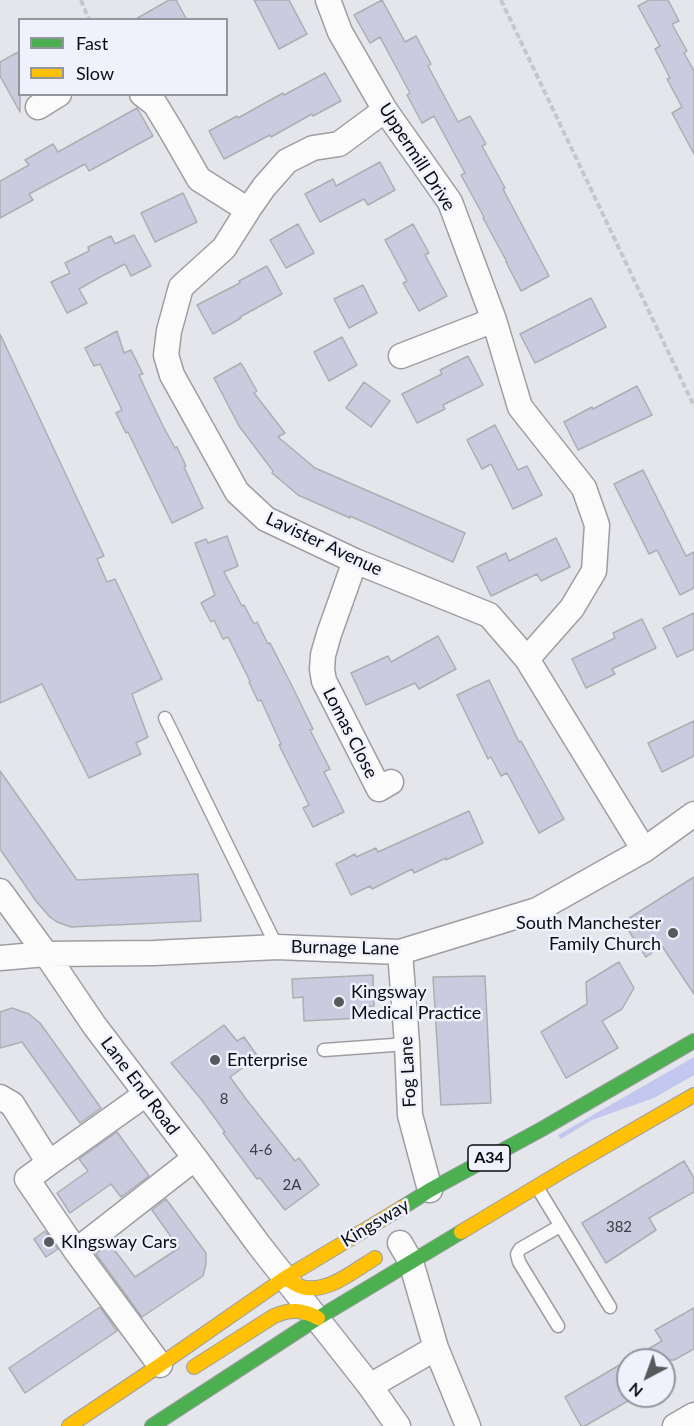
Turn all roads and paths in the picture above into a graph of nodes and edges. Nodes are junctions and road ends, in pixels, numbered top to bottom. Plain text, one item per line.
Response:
1 (81, 0) edge
2 (328, 0) edge
3 (501, 0) edge
4 (88, 18) edge
5 (56, 96) edge
6 (145, 96) edge
7 (38, 107) dead end
8 (385, 110) junction
9 (248, 210) junction
10 (494, 320) junction
11 (401, 356) dead end
12 (694, 406) edge
13 (355, 561) junction
14 (527, 659) junction
15 (165, 718) dead end
16 (391, 782) dead end
17 (694, 814) edge
18 (644, 850) junction
19 (0, 891) edge
20 (277, 946) junction
21 (400, 952) junction
22 (46, 954) junction
23 (0, 958) edge
24 (694, 1041) edge
25 (407, 1044) junction
26 (324, 1050) dead end
27 (146, 1094) junction
28 (694, 1095) edge
29 (0, 1097) edge
30 (655, 1118) junction
31 (610, 1126) dead end
32 (195, 1158) junction
33 (49, 1163) junction
34 (537, 1186) junction
35 (430, 1190) junction
36 (560, 1226) junction
37 (399, 1248) junction
38 (76, 1251) junction
39 (285, 1278) junction
40 (610, 1307) dead end
41 (318, 1318) junction
42 (558, 1326) dead end
43 (436, 1348) junction
44 (170, 1371) junction
45 (370, 1386) junction
46 (694, 1415) edge
47 (69, 1426) edge
48 (152, 1426) edge
49 (398, 1426) edge
50 (468, 1426) edge
51 (675, 1426) edge

1 - 4 path
2 - 8 street, Uppermill Drive
3 - 12 path
5 - 7 street
6 - 9 street
8 - 9 street, Lavister Avenue
8 - 10 street, Uppermill Drive
9 - 13 street, Lavister Avenue
10 - 11 street
10 - 14 street, Uppermill Drive
13 - 14 street, Lavister Avenue
13 - 16 street, Lomas Close
14 - 18 street, Lavister Avenue
15 - 20 lane
17 - 18 street, Burnage Lane
18 - 21 street, Burnage Lane
19 - 22 street, Lane End Road
20 - 21 street, Burnage Lane
20 - 22 street, Burnage Lane
21 - 25 street, Fog Lane
22 - 23 street, Burnage Lane
22 - 27 street, Lane End Road
24 - 35 highway, Kingsway / A34
25 - 26 lane
25 - 35 street, Fog Lane
27 - 32 street, Lane End Road
27 - 33 street
28 - 30 highway, A34
29 - 33 street
30 - 31 highway
30 - 34 highway, A34
32 - 38 street
32 - 39 street, Lane End Road
33 - 38 street
34 - 36 lane
34 - 37 highway, A34
35 - 39 highway, Kingsway / A34
36 - 40 lane
36 - 42 lane
37 - 39 highway
37 - 41 highway, A34
37 - 43 street
38 - 44 street
39 - 41 street
39 - 44 highway, Kingsway / A34
41 - 44 highway
41 - 45 street
41 - 48 highway, A34
43 - 45 street
43 - 50 street
44 - 47 highway, Kingsway / A34
45 - 49 street
46 - 51 street

